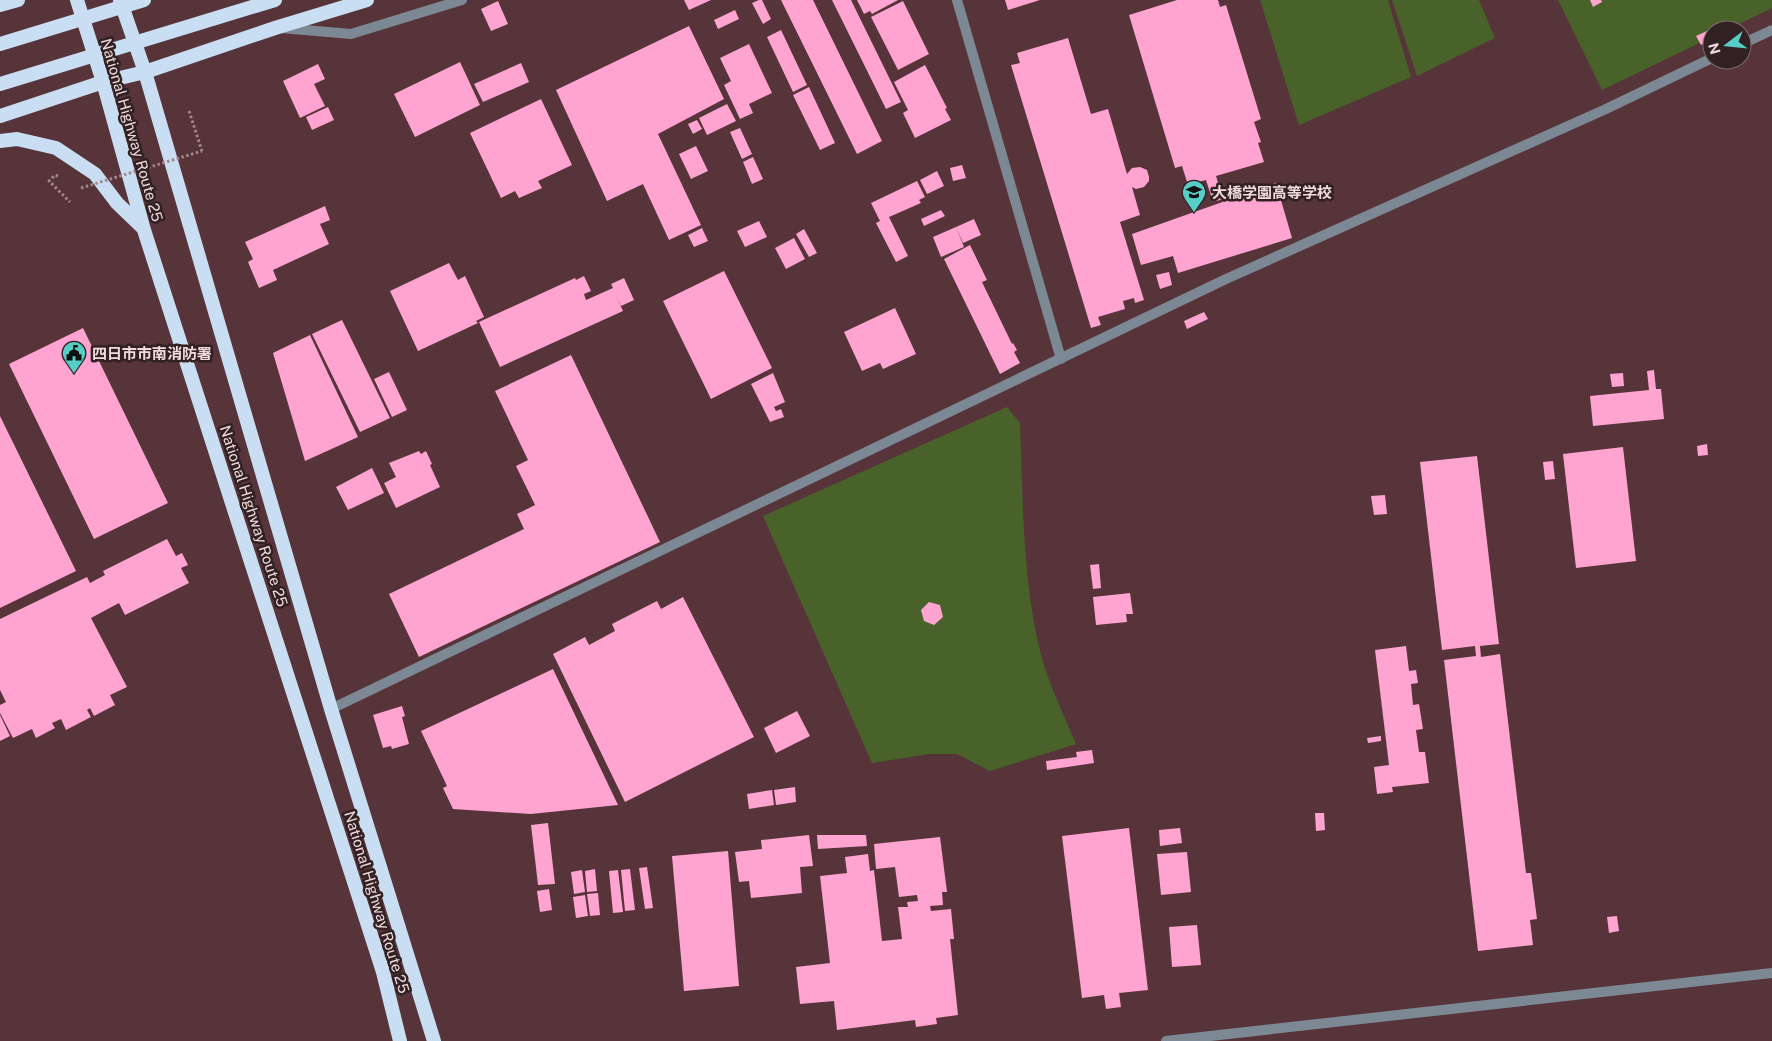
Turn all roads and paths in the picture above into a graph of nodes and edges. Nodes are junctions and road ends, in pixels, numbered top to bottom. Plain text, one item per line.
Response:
1 (18, 0) edge
2 (77, 0) edge
3 (120, 0) edge
4 (144, 0) edge
5 (275, 0) edge
6 (367, 0) edge
7 (462, 0) edge
8 (956, 0) edge
9 (0, 6) edge
10 (275, 28) junction
11 (1772, 30) edge
12 (1752, 39) edge
13 (0, 44) edge
14 (1702, 63) edge
15 (145, 72) junction
16 (103, 82) junction
17 (0, 84) edge
18 (189, 111) dead end
19 (0, 116) edge
20 (0, 141) edge
21 (64, 179) dead end
22 (81, 188) dead end
23 (70, 202) dead end
24 (144, 230) junction
25 (1061, 360) junction
26 (331, 709) junction
27 (1772, 973) edge
28 (1241, 1037) edge
29 (400, 1041) edge
30 (434, 1041) edge
31 (1166, 1041) edge

1 - 9 highway
2 - 16 highway, National Highway Route 25
3 - 15 highway, National Highway Route 25
4 - 13 highway, bridge
5 - 17 highway, bridge
6 - 10 highway
7 - 10 street
8 - 25 street
10 - 15 highway
11 - 12 street
14 - 25 street
15 - 16 highway
15 - 26 highway, National Highway Route 25
16 - 19 highway
16 - 24 highway, National Highway Route 25
18 - 22 path, bridge
20 - 24 highway
21 - 23 path
24 - 29 highway, National Highway Route 25
25 - 26 street
26 - 30 highway, National Highway Route 25
27 - 28 street
28 - 31 street

